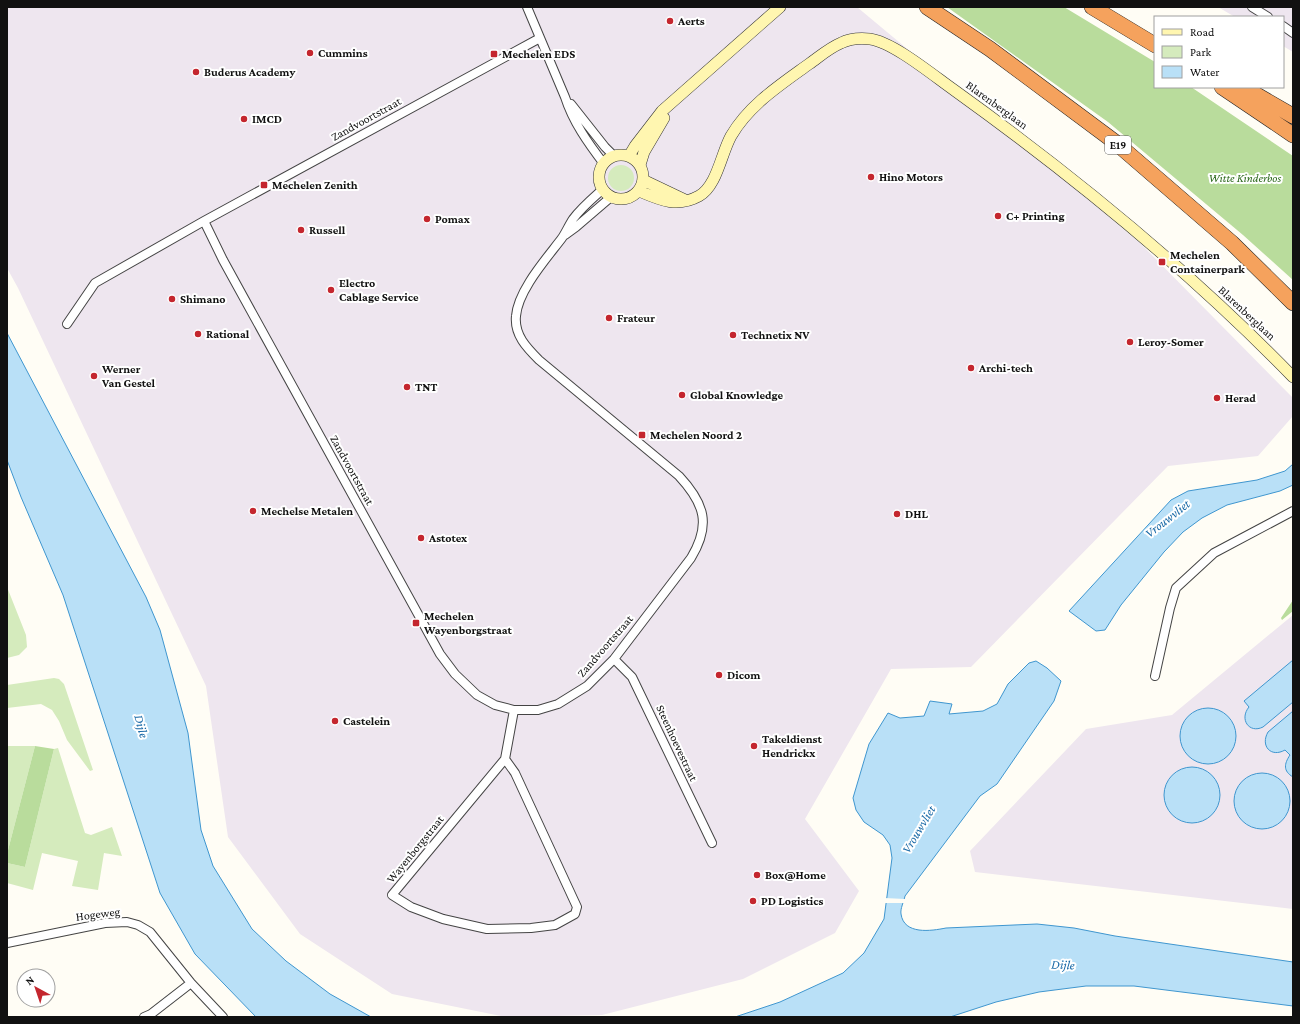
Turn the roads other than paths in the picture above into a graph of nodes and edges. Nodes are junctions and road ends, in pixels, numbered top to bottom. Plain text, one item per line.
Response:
1 (526, 7) edge
2 (780, 7) edge
3 (927, 7) edge
4 (1092, 7) edge
5 (1252, 7) edge
6 (1266, 16) edge
7 (1284, 27) edge
8 (1293, 33) edge
9 (540, 38) junction
10 (1154, 44) edge
11 (1223, 88) edge
12 (1247, 90) edge
13 (566, 97) junction
14 (678, 97) junction
15 (1293, 108) edge
16 (1293, 116) edge
17 (1293, 135) edge
18 (614, 156) junction
19 (629, 156) junction
20 (604, 164) junction
21 (640, 165) junction
22 (643, 180) junction
23 (639, 191) junction
24 (607, 193) junction
25 (685, 200) junction
26 (204, 221) junction
27 (1293, 303) edge
28 (67, 324) dead end
29 (1293, 377) edge
30 (1293, 511) edge
31 (614, 659) junction
32 (1155, 676) dead end
33 (514, 710) junction
34 (505, 758) junction
35 (712, 843) dead end
36 (7, 943) edge
37 (191, 983) junction
38 (144, 1017) edge
39 (223, 1017) edge

1 - 9 street
2 - 14 street
3 - 27 highway, E19
4 - 10 highway
5 - 6 street
7 - 8 street
9 - 13 street
9 - 26 street, Zandvoortstraat
11 - 17 highway
12 - 15 highway
12 - 16 highway
13 - 18 street
13 - 20 street
14 - 19 street
14 - 21 street
18 - 19 street
18 - 20 street
19 - 21 street
20 - 24 street
21 - 22 street
22 - 23 street
22 - 25 street
23 - 24 street
23 - 25 street, Blarenberglaan
24 - 31 street, Zandvoortstraat
25 - 29 street, Blarenberglaan
26 - 28 street, Zandvoortstraat
26 - 33 street, Zandvoortstraat
30 - 32 street
31 - 33 street, Zandvoortstraat
31 - 35 street, Steenhoevestraat
33 - 34 street, Wayenborgstraat
34 - 34 street, Wayenborgstraat
36 - 37 street, Hogeweg
37 - 38 street
37 - 39 street, Hogeweg

